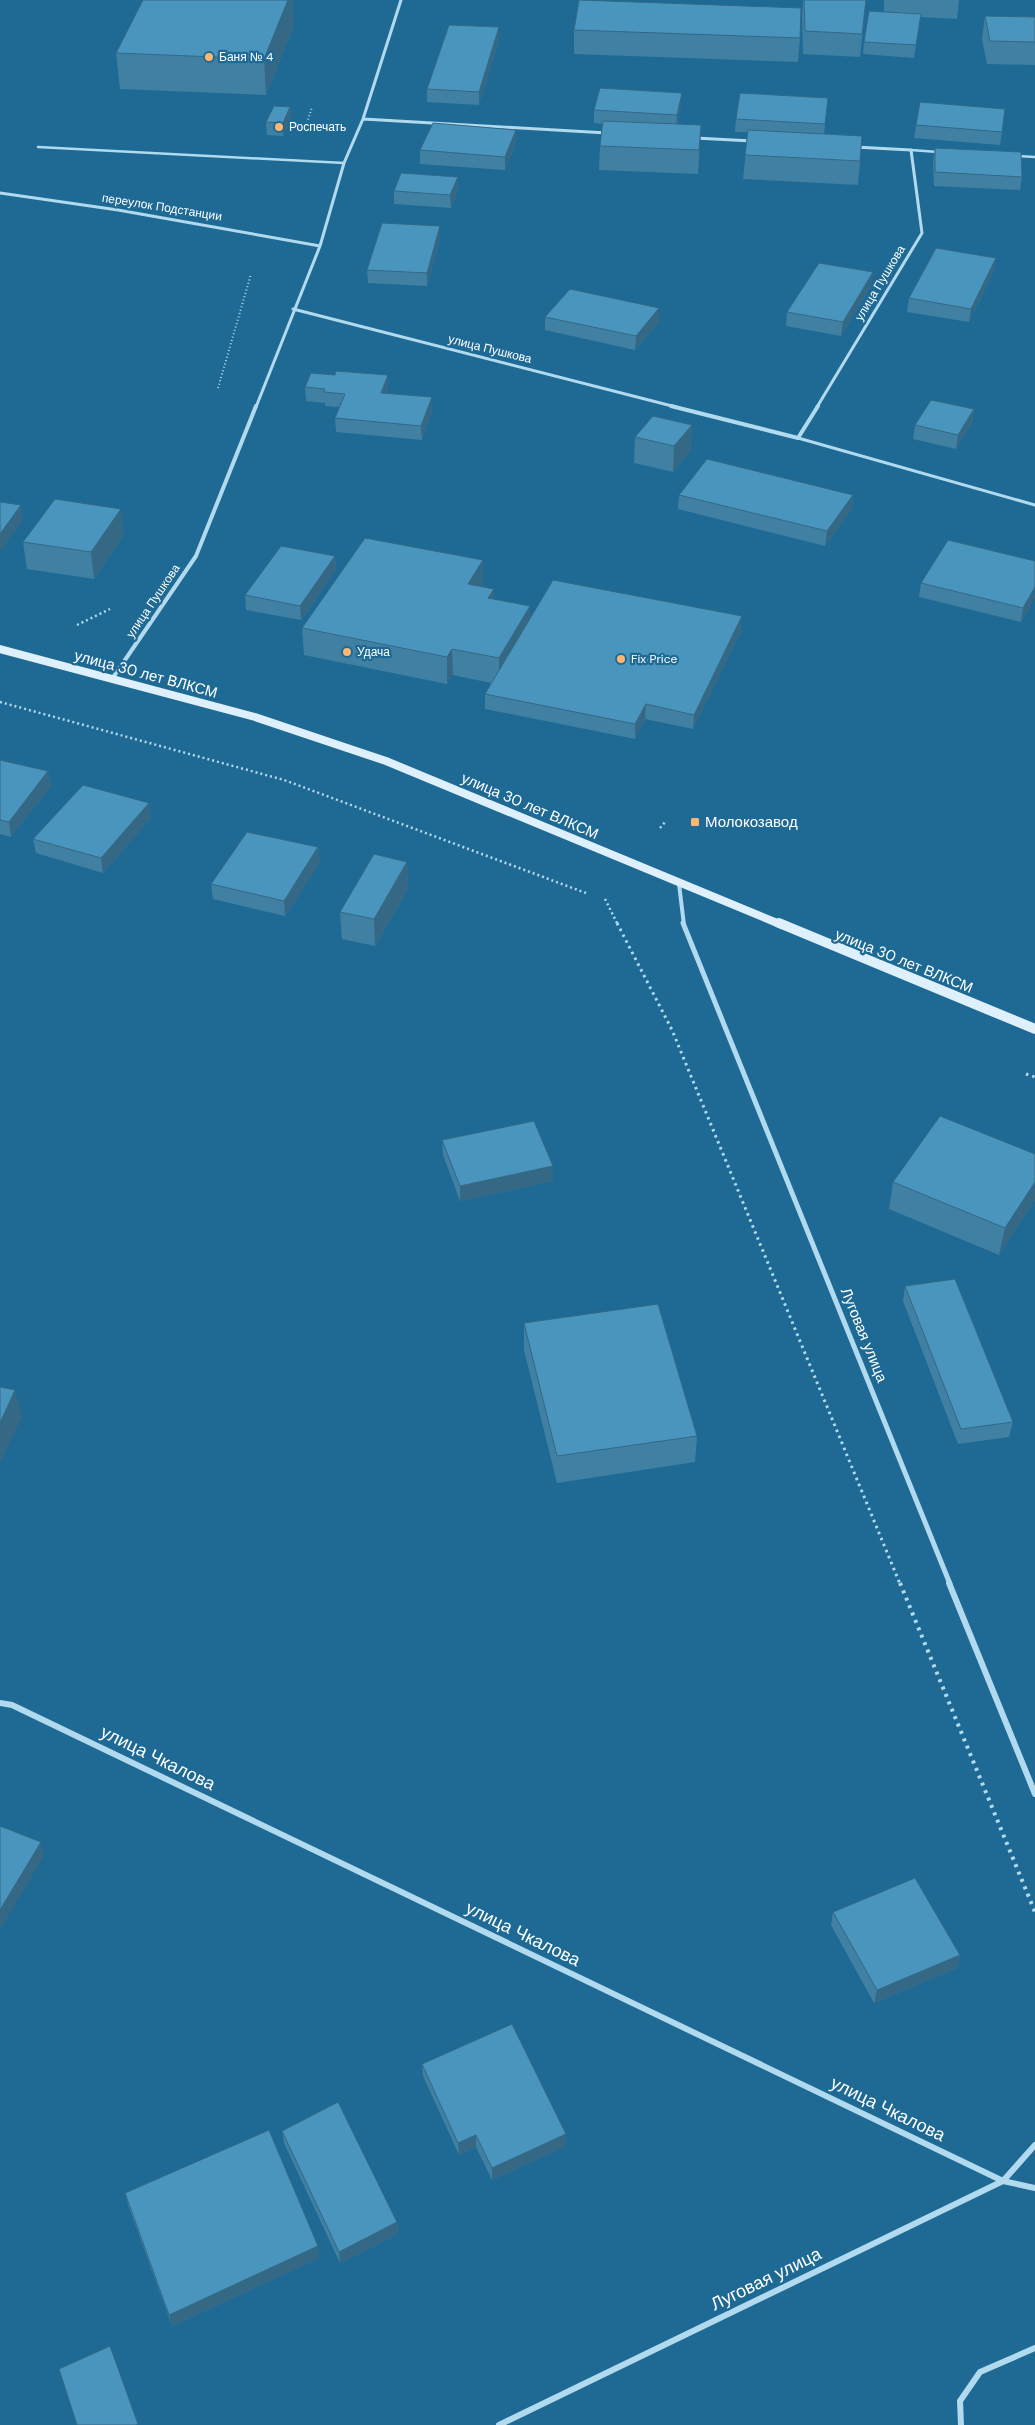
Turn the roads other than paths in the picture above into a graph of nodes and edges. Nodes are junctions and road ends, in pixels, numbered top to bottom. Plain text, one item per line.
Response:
1 (401, 0) edge
2 (363, 119) junction
3 (612, 133) edge
4 (692, 138) edge
5 (761, 142) edge
6 (38, 147) dead end
7 (851, 147) edge
8 (911, 150) junction
9 (939, 152) edge
10 (1016, 156) edge
11 (1035, 157) edge
12 (344, 163) junction
13 (0, 193) edge
14 (320, 246) junction
15 (293, 309) junction
16 (798, 438) junction
17 (1035, 506) edge
18 (0, 649) edge
19 (112, 679) junction
20 (680, 884) junction
21 (1035, 1029) edge
22 (0, 1703) edge
23 (1035, 1794) edge
24 (1035, 2145) edge
25 (1003, 2181) junction
26 (1035, 2188) edge
27 (1035, 2348) edge
28 (499, 2425) edge
29 (961, 2425) edge

1 - 2 street, улица Пушкова
2 - 3 street
2 - 12 street, улица Пушкова
4 - 5 street
6 - 12 lane
7 - 8 street
8 - 9 lane
8 - 16 street, улица Пушкова
10 - 11 lane
12 - 14 street, улица Пушкова
13 - 14 street, переулок Подстанции
14 - 15 street, улица Пушкова
15 - 16 street, улица Пушкова
15 - 19 street, улица Пушкова
16 - 17 lane
18 - 19 main road, улица 30 лет ВЛКСМ
19 - 20 main road, улица 30 лет ВЛКСМ
20 - 21 main road, улица 30 лет ВЛКСМ
20 - 23 street, Луговая улица
22 - 25 street, улица Чкалова
24 - 25 street, Луговая улица
25 - 26 street, улица Чкалова
25 - 28 street, Луговая улица
27 - 29 street

